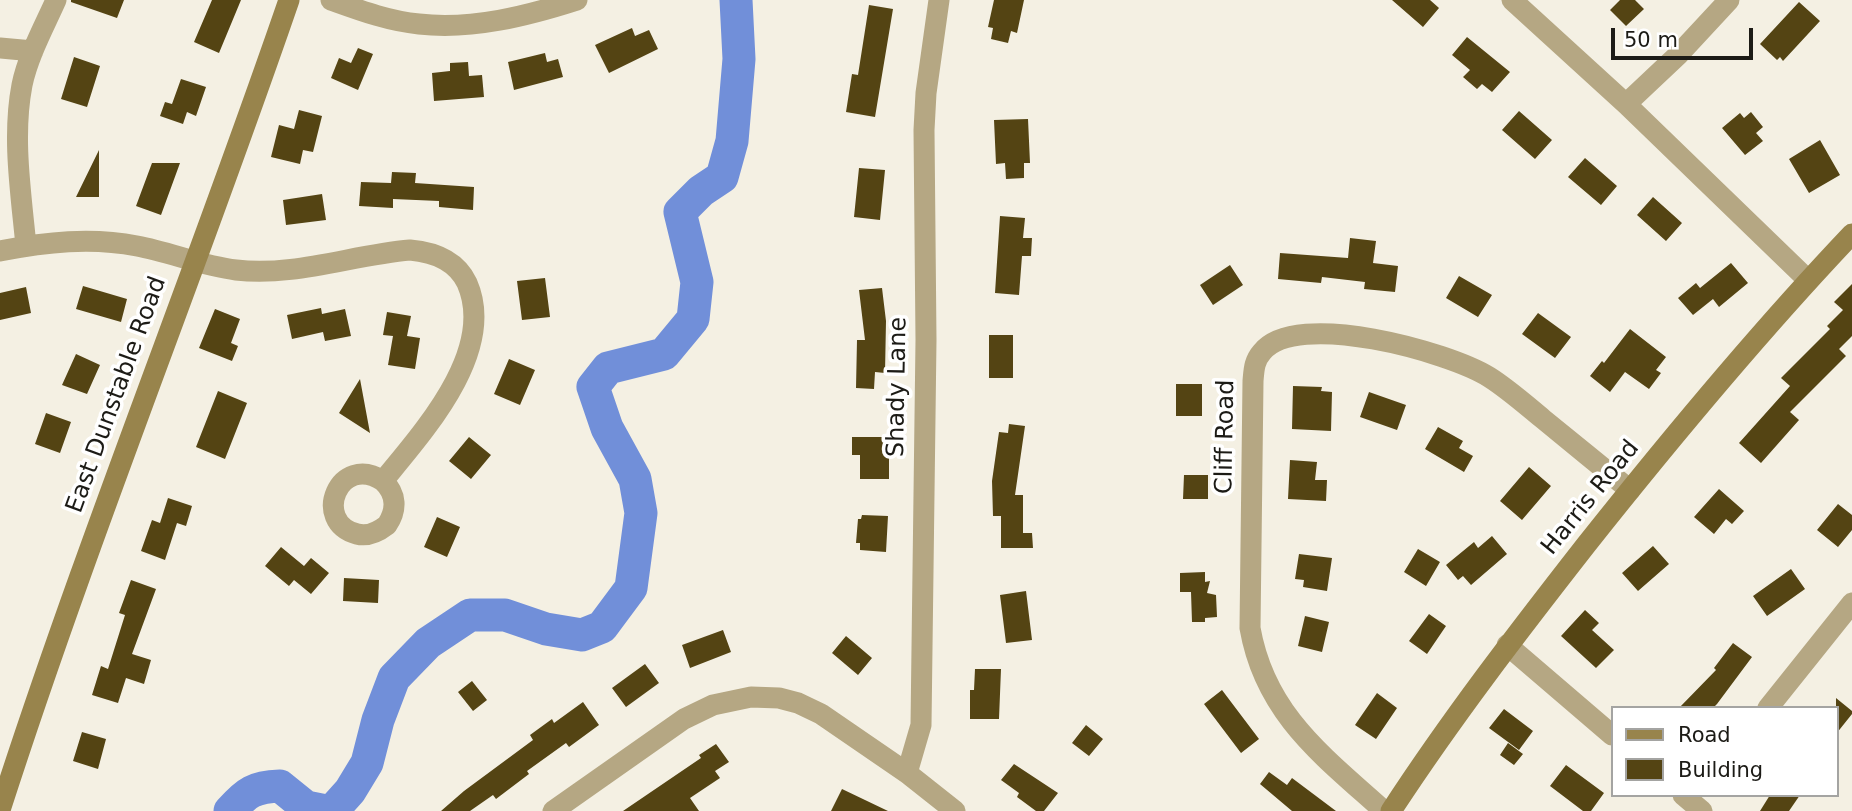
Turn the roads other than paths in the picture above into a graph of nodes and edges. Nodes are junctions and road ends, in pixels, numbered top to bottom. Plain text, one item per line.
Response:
1 (56, 0) edge
2 (289, 0) edge
3 (331, 0) edge
4 (577, 0) edge
5 (939, 0) edge
6 (1512, 0) edge
7 (1729, 0) edge
8 (0, 48) edge
9 (33, 51) junction
10 (1626, 104) junction
11 (1852, 234) edge
12 (26, 246) junction
13 (0, 251) edge
14 (195, 261) junction
15 (1808, 281) junction
16 (383, 481) dead end
17 (1630, 490) junction
18 (1852, 603) edge
19 (1507, 645) junction
20 (1770, 706) edge
21 (1610, 733) edge
22 (907, 773) junction
23 (559, 809) edge
24 (0, 810) edge
25 (955, 811) edge
26 (1384, 811) edge
27 (1391, 811) edge

1 - 9 street
2 - 14 street, East Dunstable Road
3 - 4 street
5 - 22 street, Shady Lane
6 - 10 street
7 - 10 street
8 - 9 street
9 - 12 street
10 - 15 street
11 - 15 street, Harris Road
12 - 13 street
12 - 14 street
14 - 16 street
14 - 24 street, East Dunstable Road
15 - 17 street, Harris Road
17 - 19 street, Harris Road
17 - 26 street, Cliff Road
18 - 20 street
19 - 21 street
19 - 27 street, Harris Road
22 - 23 street
22 - 25 street

